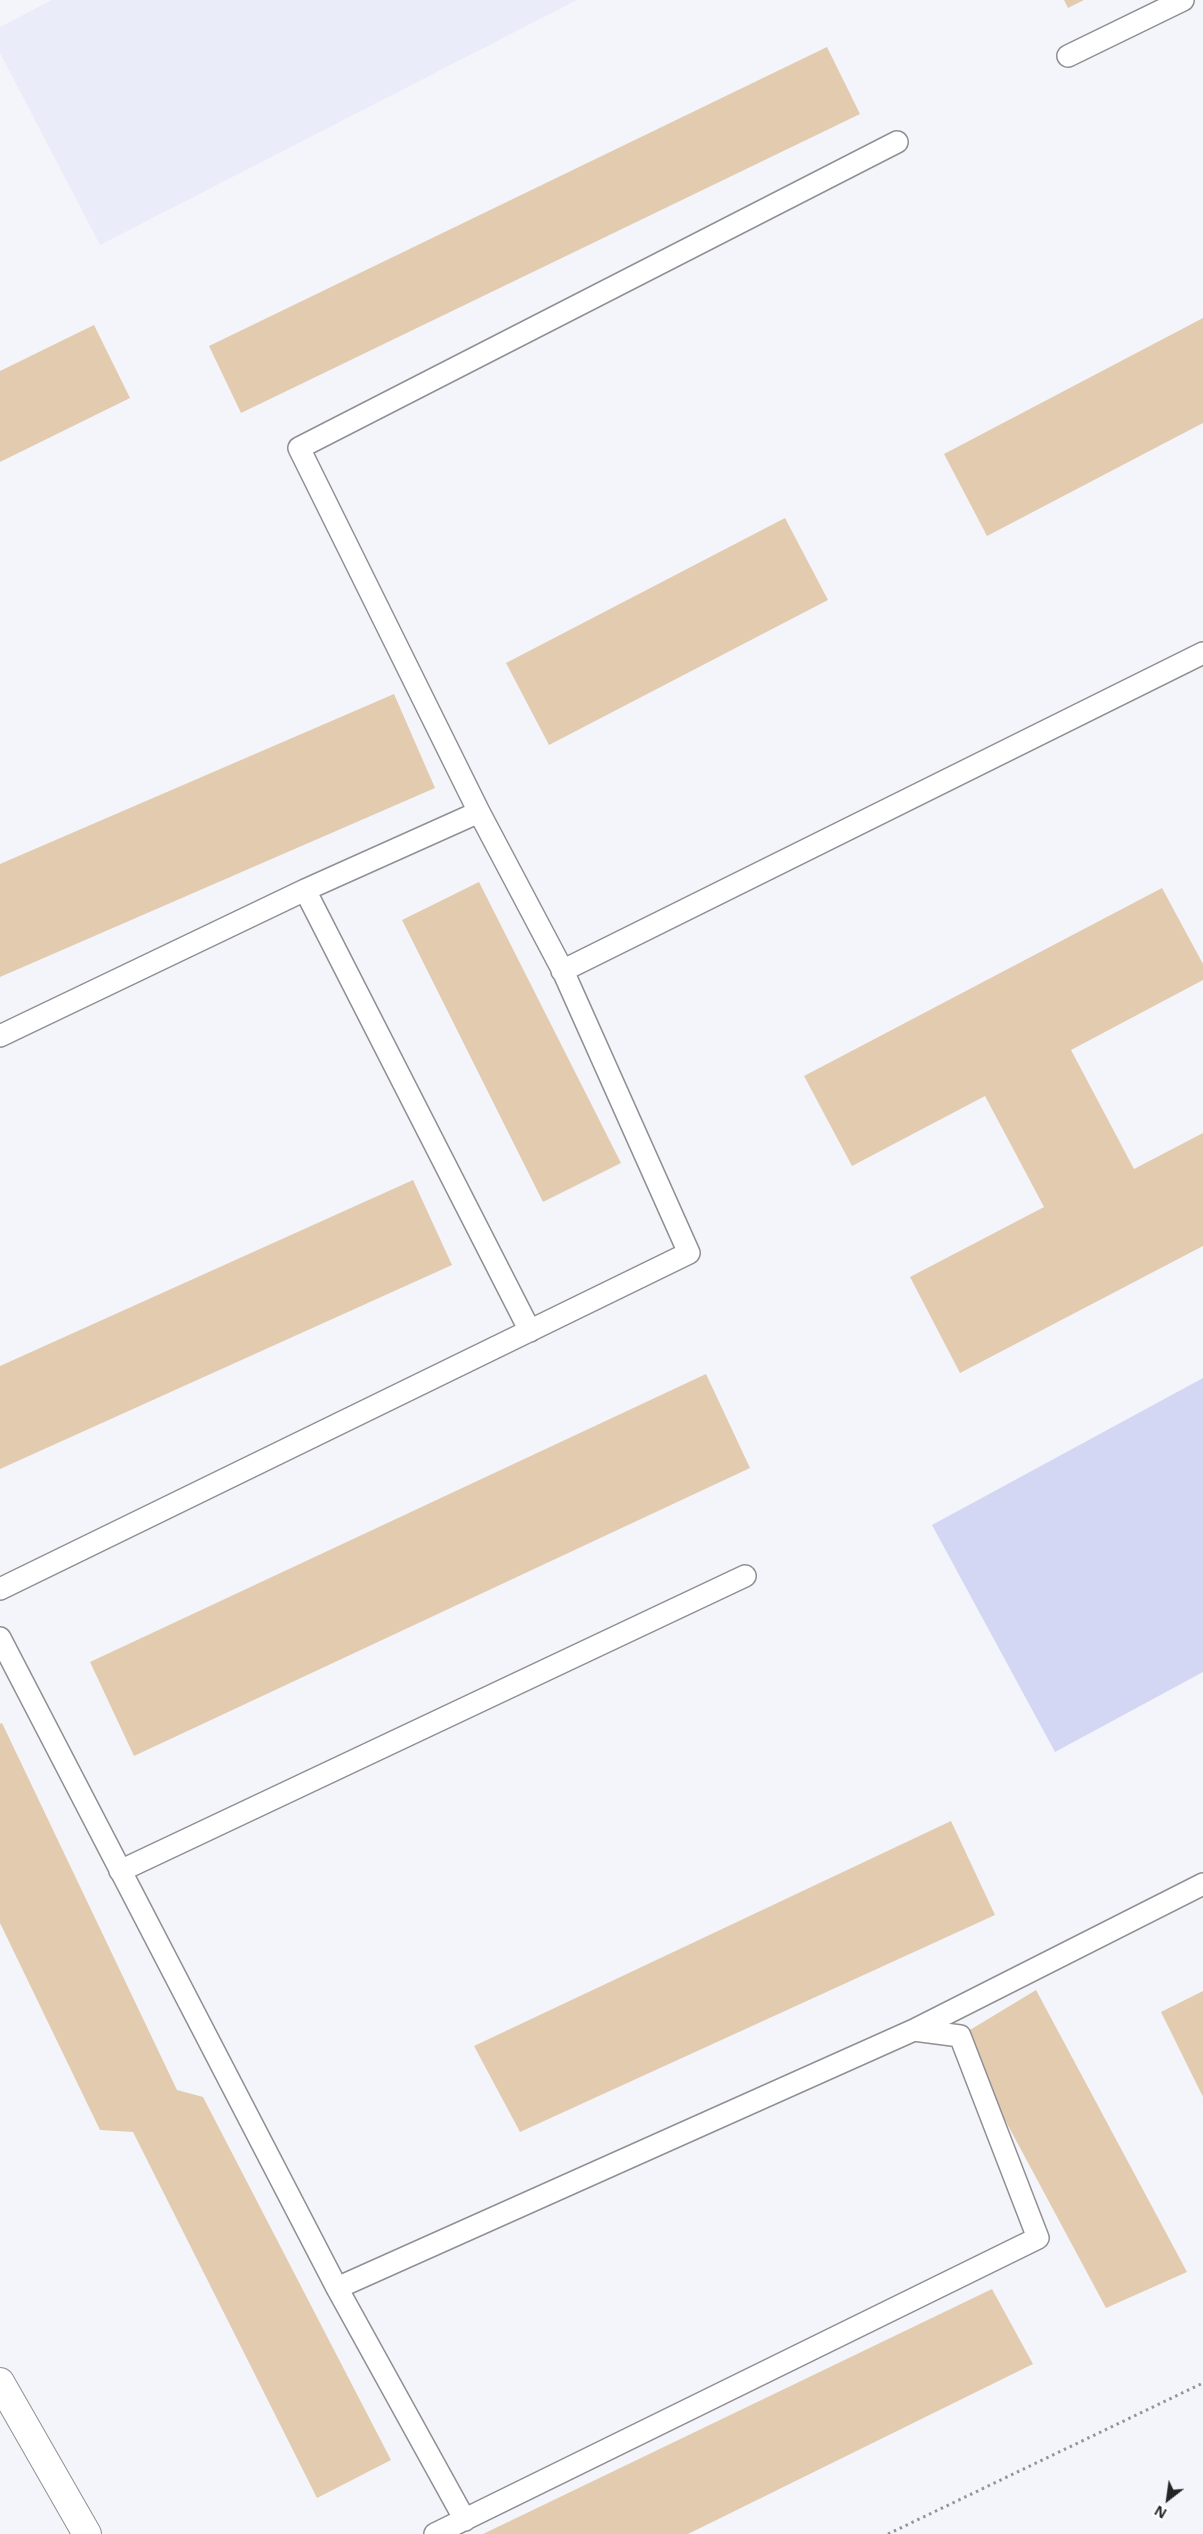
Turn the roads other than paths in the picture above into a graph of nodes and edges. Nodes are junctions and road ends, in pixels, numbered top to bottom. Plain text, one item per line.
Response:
1 (1183, 0) edge
2 (1068, 56) dead end
3 (898, 142) dead end
4 (1203, 653) edge
5 (479, 812) junction
6 (304, 890) junction
7 (562, 971) junction
8 (0, 1036) edge
9 (530, 1331) junction
10 (745, 1576) dead end
11 (0, 1589) edge
12 (0, 1638) edge
13 (120, 1870) junction
14 (1203, 1884) edge
15 (914, 2030) junction
16 (337, 2288) junction
17 (0, 2382) edge
18 (465, 2520) junction
19 (87, 2534) edge
20 (435, 2534) edge

1 - 2 lane
3 - 5 lane
4 - 7 lane
5 - 6 lane
5 - 7 lane
6 - 8 lane
6 - 9 lane
7 - 9 lane
9 - 11 lane
10 - 13 lane
12 - 13 lane
13 - 16 lane
14 - 15 lane
15 - 16 lane
15 - 18 lane
16 - 18 lane
17 - 19 street
18 - 20 lane

